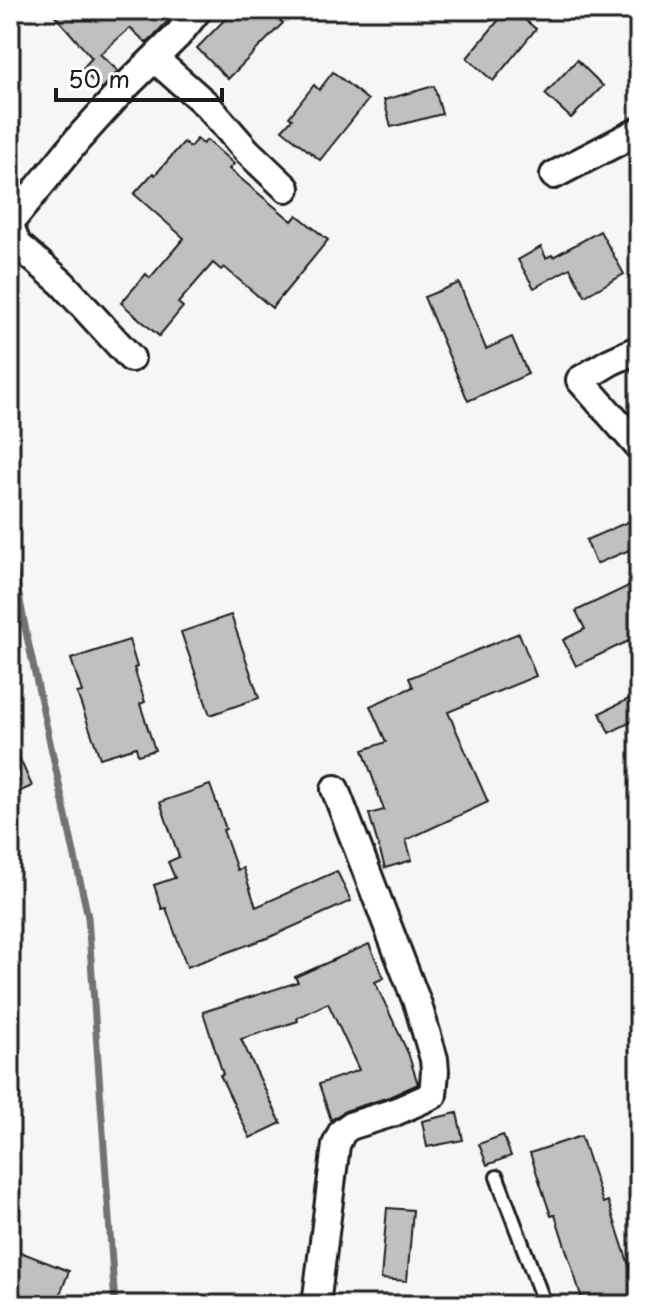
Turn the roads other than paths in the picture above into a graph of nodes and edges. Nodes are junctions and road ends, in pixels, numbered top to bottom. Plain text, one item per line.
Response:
1 (198, 10) edge
2 (155, 59) junction
3 (639, 131) edge
4 (554, 175) dead end
5 (286, 188) dead end
6 (639, 349) edge
7 (131, 358) dead end
8 (639, 447) edge
9 (335, 789) dead end
10 (497, 1177) dead end
11 (316, 1305) edge
12 (545, 1305) edge

1 - 2 street
2 - 5 street
2 - 7 street
3 - 4 street
6 - 8 street
9 - 11 street
10 - 12 lane

